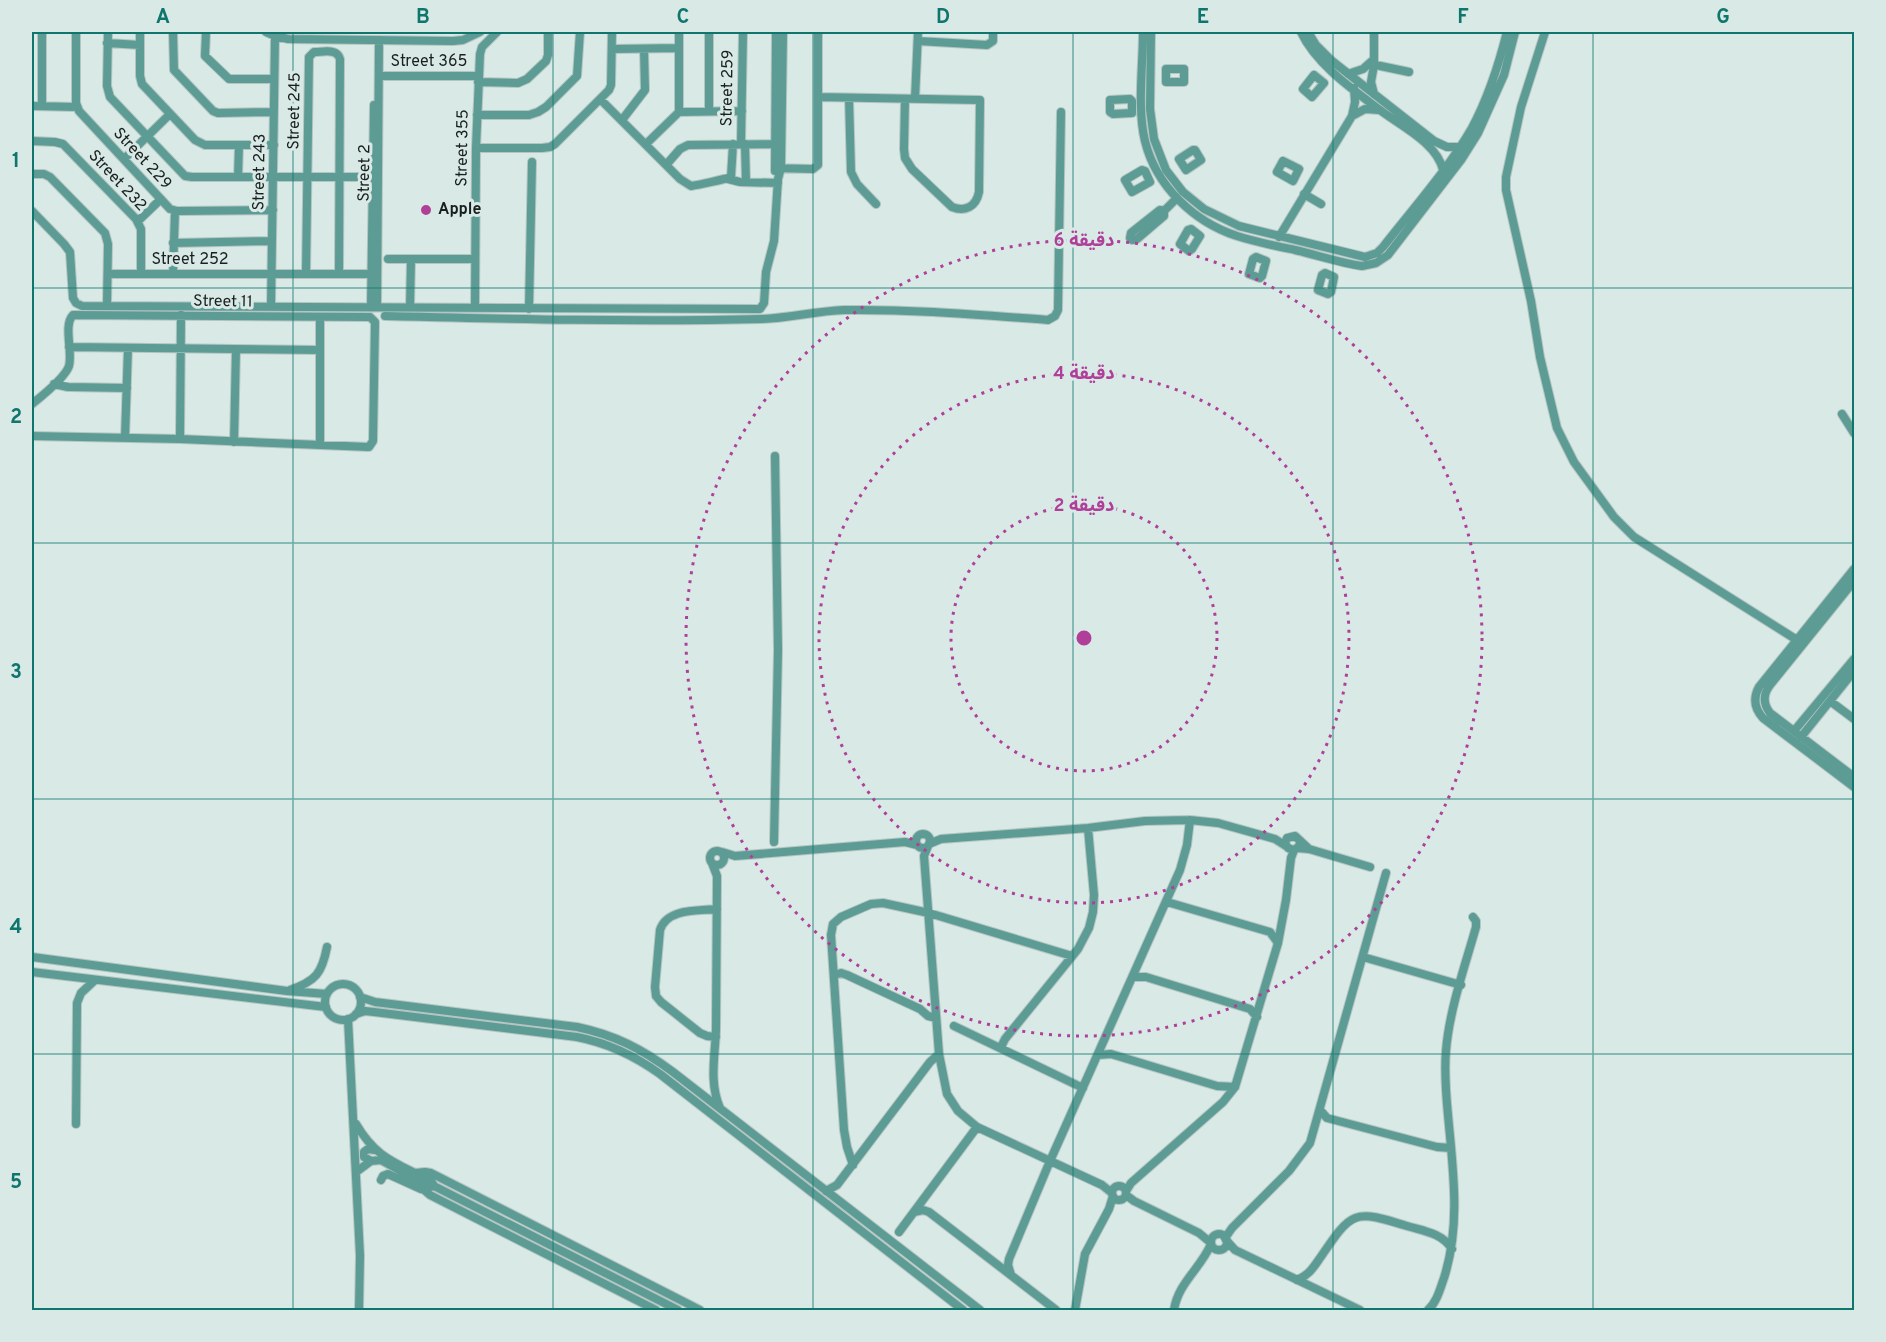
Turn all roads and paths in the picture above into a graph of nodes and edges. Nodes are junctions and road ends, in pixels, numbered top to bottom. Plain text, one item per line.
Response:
1 (42, 32) edge
2 (76, 32) edge
3 (108, 32) edge
4 (140, 32) edge
5 (173, 32) edge
6 (206, 32) edge
7 (266, 32) edge
8 (480, 32) edge
9 (496, 32) edge
10 (548, 32) edge
11 (580, 32) edge
12 (612, 32) edge
13 (679, 32) edge
14 (710, 32) edge
15 (743, 32) edge
16 (776, 32) edge
17 (783, 32) edge
18 (818, 32) edge
19 (918, 32) edge
20 (993, 32) edge
21 (1143, 32) edge
22 (1151, 32) edge
23 (1300, 32) edge
24 (1308, 32) edge
25 (1374, 32) edge
26 (1507, 32) edge
27 (1515, 32) edge
28 (1545, 32) edge
29 (275, 36) junction
30 (377, 40) junction
31 (918, 41) junction
32 (107, 44) junction
33 (140, 45) junction
34 (679, 48) junction
35 (612, 49) junction
36 (644, 49) junction
37 (1373, 62) junction
38 (1327, 67) junction
39 (1409, 72) dead end
40 (1348, 74) junction
41 (1151, 75) junction
42 (1166, 75) dead end
43 (379, 76) junction
44 (1318, 78) dead end
45 (274, 79) junction
46 (478, 79) junction
47 (1354, 88) junction
48 (1375, 96) junction
49 (818, 97) junction
50 (849, 98) junction
51 (600, 99) junction
52 (905, 99) junction
53 (915, 99) junction
54 (32, 106) edge
55 (42, 106) junction
56 (77, 107) junction
57 (1132, 107) dead end
58 (1142, 107) junction
59 (1380, 110) junction
60 (709, 111) junction
61 (742, 111) junction
62 (274, 112) junction
63 (679, 112) junction
64 (1061, 112) dead end
65 (170, 114) junction
66 (477, 115) junction
67 (1352, 116) junction
68 (622, 120) junction
69 (147, 137) junction
70 (32, 141) edge
71 (646, 144) junction
72 (740, 144) junction
73 (775, 144) junction
74 (1432, 144) junction
75 (239, 145) junction
76 (274, 145) junction
77 (1460, 147) junction
78 (476, 148) junction
79 (124, 159) junction
80 (532, 162) dead end
81 (666, 165) junction
82 (1182, 165) dead end
83 (778, 168) junction
84 (1443, 170) junction
85 (374, 171) junction
86 (1158, 172) junction
87 (1168, 173) junction
88 (32, 174) edge
89 (1148, 176) dead end
90 (1296, 176) dead end
91 (238, 177) junction
92 (273, 177) junction
93 (307, 177) junction
94 (339, 177) junction
95 (728, 179) junction
96 (778, 181) junction
97 (746, 182) junction
98 (1311, 183) junction
99 (1304, 194) junction
100 (161, 199) junction
101 (1182, 199) junction
102 (876, 204) dead end
103 (1321, 204) dead end
104 (273, 210) junction
105 (32, 211) edge
106 (175, 211) junction
107 (1164, 211) junction
108 (1202, 219) junction
109 (138, 221) junction
110 (1195, 232) dead end
111 (1279, 237) junction
112 (272, 241) junction
113 (173, 243) junction
114 (1264, 243) junction
115 (1260, 258) dead end
116 (388, 259) dead end
117 (411, 259) junction
118 (476, 259) junction
119 (1334, 259) junction
120 (141, 273) junction
121 (173, 273) junction
122 (108, 274) junction
123 (272, 274) junction
124 (306, 274) junction
125 (339, 274) junction
126 (371, 274) junction
127 (1329, 274) dead end
128 (107, 306) junction
129 (374, 307) junction
130 (410, 307) junction
131 (271, 308) junction
132 (476, 308) junction
133 (529, 309) junction
134 (758, 309) junction
135 (182, 315) junction
136 (385, 316) dead end
137 (320, 317) junction
138 (759, 319) junction
139 (69, 347) junction
140 (128, 348) junction
141 (181, 348) junction
142 (236, 349) junction
143 (320, 350) junction
144 (54, 384) junction
145 (127, 388) junction
146 (32, 404) edge
147 (1842, 414) dead end
148 (1854, 433) edge
149 (32, 436) edge
150 (125, 438) junction
151 (180, 439) junction
152 (234, 442) junction
153 (320, 445) junction
154 (775, 456) dead end
155 (1854, 569) edge
156 (1854, 581) edge
157 (1797, 640) junction
158 (1854, 659) edge
159 (1854, 671) edge
160 (1830, 701) junction
161 (1854, 719) edge
162 (1794, 731) junction
163 (1802, 737) junction
164 (1854, 777) edge
165 (1854, 787) edge
166 (1190, 820) junction
167 (1088, 828) junction
168 (1275, 838) junction
169 (774, 842) dead end
170 (905, 842) junction
171 (925, 843) junction
172 (1293, 847) junction
173 (722, 852) junction
174 (735, 856) junction
175 (719, 863) junction
176 (1370, 867) dead end
177 (1386, 873) dead end
178 (1167, 902) junction
179 (717, 909) junction
180 (929, 913) junction
181 (1473, 916) dead end
182 (1282, 926) junction
183 (1269, 932) junction
184 (1278, 943) junction
185 (327, 947) dead end
186 (32, 957) edge
187 (1072, 957) junction
188 (1363, 957) junction
189 (1137, 968) junction
190 (32, 972) edge
191 (834, 975) junction
192 (1133, 977) junction
193 (1146, 977) junction
194 (95, 981) junction
195 (1461, 985) junction
196 (287, 991) junction
197 (327, 994) junction
198 (360, 997) junction
199 (1261, 1005) junction
200 (326, 1007) junction
201 (1250, 1009) junction
202 (932, 1011) junction
203 (356, 1014) junction
204 (1257, 1017) junction
205 (348, 1019) junction
206 (954, 1026) dead end
207 (606, 1034) junction
208 (716, 1037) junction
209 (602, 1043) junction
210 (1103, 1044) junction
211 (1001, 1047) junction
212 (939, 1054) junction
213 (1111, 1054) junction
214 (1098, 1055) junction
215 (923, 1072) junction
216 (941, 1072) junction
217 (708, 1084) junction
218 (1217, 1086) junction
219 (692, 1087) junction
220 (1235, 1087) junction
221 (1083, 1088) junction
222 (1223, 1102) junction
223 (720, 1109) junction
224 (1320, 1110) junction
225 (1327, 1118) junction
226 (354, 1121) junction
227 (1317, 1122) junction
228 (76, 1124) dead end
229 (977, 1127) junction
230 (846, 1143) junction
231 (866, 1148) junction
232 (1451, 1148) junction
233 (375, 1150) junction
234 (371, 1161) junction
235 (1050, 1161) junction
236 (853, 1165) junction
237 (356, 1172) junction
238 (414, 1176) junction
239 (381, 1180) dead end
240 (837, 1185) junction
241 (421, 1189) junction
242 (826, 1191) junction
243 (1119, 1193) junction
244 (924, 1198) junction
245 (836, 1199) junction
246 (914, 1212) junction
247 (929, 1212) junction
248 (1455, 1229) junction
249 (899, 1232) dead end
250 (549, 1233) junction
251 (1199, 1233) junction
252 (1440, 1236) junction
253 (1222, 1237) junction
254 (544, 1241) junction
255 (1215, 1247) junction
256 (1452, 1249) junction
257 (540, 1250) junction
258 (1235, 1250) junction
259 (1009, 1259) junction
260 (995, 1263) junction
261 (1310, 1272) junction
262 (1011, 1275) junction
263 (1298, 1280) junction
264 (1311, 1287) junction
265 (1348, 1308) edge
266 (1074, 1310) edge
267 (1359, 1310) edge
268 (359, 1311) edge
269 (656, 1311) edge
270 (678, 1311) edge
271 (700, 1311) edge
272 (963, 1311) edge
273 (980, 1311) edge
274 (1056, 1311) edge
275 (1173, 1311) edge
276 (1428, 1311) edge

1 - 55 street
2 - 56 street
3 - 32 street
4 - 33 street
5 - 62 street
6 - 45 street
7 - 29 street
8 - 30 street
9 - 46 street, Street 355
10 - 46 street, Street 365
11 - 66 street
12 - 35 street
13 - 34 street
14 - 60 street
15 - 61 street, Street 259
16 - 73 street
17 - 83 street
18 - 49 street
19 - 31 street
20 - 31 street
21 - 58 street
22 - 41 street
23 - 38 street
24 - 40 street
25 - 37 street
26 - 77 street
27 - 119 street
28 - 157 street
29 - 30 street
29 - 45 street, Street 243
30 - 43 street, Street 2
30 - 85 street, Street 2
31 - 53 street
32 - 33 street
32 - 69 street
33 - 65 street
34 - 36 street
34 - 63 street
35 - 36 street
35 - 51 street
36 - 68 street
37 - 39 street
37 - 40 street
37 - 48 street
38 - 44 street
38 - 47 street
40 - 48 street
41 - 42 street
41 - 87 street
43 - 46 street, Street 365
43 - 85 street, Street 2
45 - 62 street, Street 243
46 - 66 street, Street 355
47 - 59 street
47 - 67 street
48 - 74 street
49 - 50 street
49 - 83 street
50 - 52 street
50 - 102 street
51 - 68 street
51 - 78 street
52 - 53 street
52 - 53 street
54 - 55 street
55 - 56 street
56 - 79 street, Street 229
57 - 58 street
58 - 86 street
59 - 67 street
59 - 74 street
60 - 61 street
60 - 63 street
61 - 72 street, Street 259
62 - 76 street, Street 243
63 - 71 street
64 - 138 street
65 - 69 street
65 - 75 street
66 - 78 street, Street 355
67 - 98 street
68 - 71 street
69 - 79 street
69 - 91 street
70 - 109 street, Street 232
71 - 81 street
72 - 73 street
72 - 81 street
72 - 95 street
72 - 97 street
73 - 83 street
74 - 77 street
74 - 84 street
75 - 76 street
75 - 91 street
76 - 92 street, Street 243
77 - 84 street
78 - 118 street, Street 355
79 - 100 street, Street 229
80 - 133 street
81 - 95 street
82 - 87 street
83 - 96 street
84 - 111 street
85 - 94 street
85 - 126 street, Street 2
85 - 129 street, Street 2
86 - 89 street
86 - 101 street
87 - 101 street
88 - 122 street
90 - 98 street
91 - 92 street
92 - 93 street
92 - 104 street, Street 243
93 - 94 street
93 - 94 street, Street 245
93 - 124 street, Street 245
94 - 125 street, Street 245
95 - 97 street
96 - 97 street
96 - 134 street
98 - 99 street
99 - 103 street
99 - 111 street
100 - 106 street, Street 229
100 - 109 street
101 - 107 street
101 - 108 street
101 - 111 street
104 - 106 street, Street 229
104 - 112 street, Street 243
105 - 128 street, Street 11
106 - 113 street
107 - 107 street
108 - 110 street
108 - 114 street
109 - 120 street, Street 232
112 - 113 street
112 - 123 street, Street 243
113 - 121 street
114 - 115 street
114 - 119 street
116 - 117 street
117 - 118 street
117 - 130 street
118 - 132 street, Street 355
119 - 127 street
120 - 121 street, Street 252
120 - 122 street, Street 252
121 - 123 street, Street 252
122 - 128 street
123 - 124 street, Street 252
123 - 131 street, Street 243
124 - 125 street, Street 252
125 - 126 street, Street 252
126 - 129 street, Street 2
128 - 131 street, Street 11
129 - 130 street, Street 11
129 - 131 street, Street 11
130 - 132 street, Street 11
132 - 133 street, Street 11
133 - 134 street, Street 11
134 - 138 street
135 - 137 street, Street 11
135 - 139 street, Street 11
135 - 141 street
136 - 138 street
137 - 143 street
137 - 153 street, Street 11
139 - 140 street
139 - 144 street
140 - 141 street
140 - 145 street
141 - 142 street
141 - 151 street
142 - 143 street
142 - 152 street
143 - 153 street
144 - 145 street
144 - 146 street
145 - 150 street
147 - 148 street
149 - 150 street
150 - 151 street
151 - 152 street
152 - 153 street
154 - 169 street
155 - 157 street
156 - 162 street
157 - 165 street
158 - 162 street
159 - 160 street
160 - 161 street
160 - 163 street
162 - 163 street
163 - 164 street
166 - 167 street
166 - 168 street
166 - 178 street
167 - 171 street
167 - 187 street
168 - 172 street
168 - 172 street
170 - 171 street
170 - 171 street
170 - 174 street
171 - 180 street
172 - 176 street
172 - 182 street
173 - 174 street
173 - 175 street
173 - 175 street
174 - 175 street
175 - 179 street
177 - 188 street
178 - 183 street
178 - 189 street
179 - 208 street
179 - 208 street
180 - 187 street
180 - 191 street
180 - 202 street
181 - 195 street
182 - 183 street
182 - 184 street
183 - 184 street
184 - 199 street
185 - 196 street
186 - 196 street
187 - 211 street
188 - 195 street
188 - 224 street
189 - 192 street
189 - 193 street
190 - 194 street
191 - 202 street
191 - 230 street
192 - 193 street
192 - 210 street
193 - 201 street
194 - 200 street
194 - 228 street
195 - 232 street
196 - 197 street
197 - 198 street
197 - 200 street
198 - 203 street
198 - 207 street
199 - 201 street
199 - 204 street
200 - 205 street
201 - 204 street
202 - 212 street
203 - 205 street
203 - 209 street
204 - 220 street
205 - 226 street
206 - 211 street
207 - 209 street
207 - 219 street
208 - 217 street
209 - 272 street
210 - 213 street
210 - 214 street
211 - 221 street
212 - 215 street
212 - 216 street
213 - 214 street
213 - 218 street
214 - 221 street
215 - 216 street
215 - 231 street
216 - 229 street
217 - 219 street
217 - 223 street
218 - 220 street
218 - 222 street
219 - 223 street
220 - 222 street
221 - 235 street
222 - 243 street
223 - 242 street
224 - 225 street
224 - 227 street
225 - 227 street
225 - 232 street
226 - 233 street
226 - 237 street
227 - 253 street
229 - 235 street
229 - 244 street
230 - 231 street
230 - 236 street
231 - 236 street
232 - 248 street
233 - 234 street
233 - 238 street
234 - 237 street
234 - 238 street
235 - 243 street
235 - 259 street
236 - 240 street
237 - 268 street
238 - 241 street
238 - 250 street
238 - 254 street
239 - 241 street
240 - 242 street
240 - 245 street
241 - 257 street
242 - 245 street
243 - 251 street
243 - 266 street
244 - 246 street
244 - 247 street
245 - 273 street
246 - 247 street
246 - 249 street
247 - 260 street
248 - 252 street
248 - 256 street
250 - 254 street
250 - 271 street
251 - 253 street
251 - 255 street
252 - 256 street
252 - 261 street
253 - 255 street
253 - 255 street
253 - 258 street
254 - 257 street
254 - 270 street
255 - 258 street
255 - 275 street
256 - 276 street
257 - 269 street
258 - 263 street
259 - 260 street
259 - 262 street
260 - 262 street
261 - 263 street
261 - 264 street
262 - 274 street
263 - 264 street
264 - 265 street
265 - 267 street

